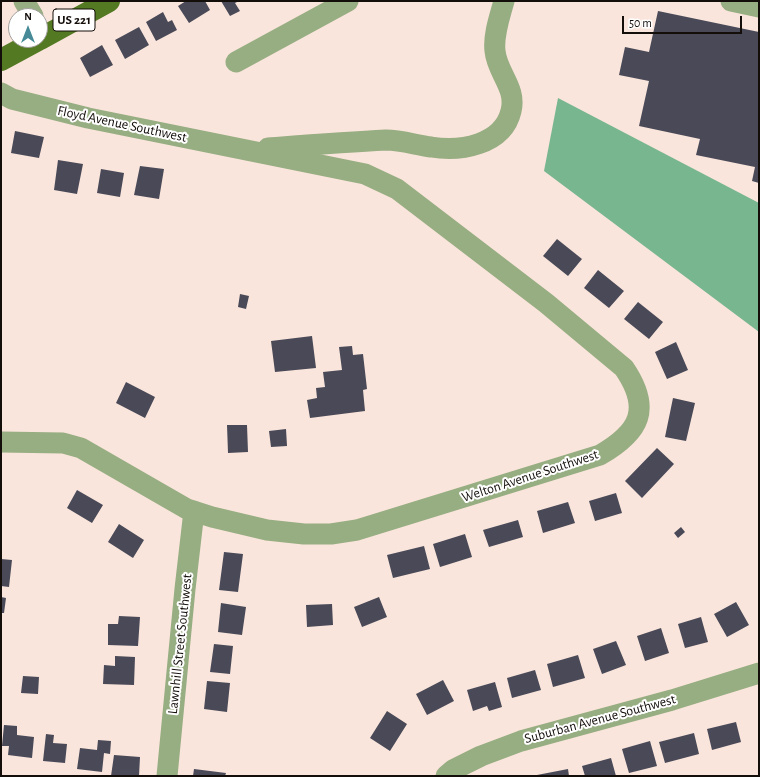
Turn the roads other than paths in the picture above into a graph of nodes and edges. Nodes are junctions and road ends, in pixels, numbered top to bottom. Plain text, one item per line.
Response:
1 (109, 1) edge
2 (348, 1) edge
3 (504, 1) edge
4 (731, 1) edge
5 (759, 7) edge
6 (48, 32) edge
7 (21, 48) edge
8 (1, 60) edge
9 (236, 62) dead end
10 (1, 93) edge
11 (244, 151) junction
12 (1, 442) edge
13 (194, 512) junction
14 (759, 673) edge
15 (167, 776) edge
16 (446, 776) edge

1 - 6 main road, US 221
2 - 9 street
3 - 11 street
4 - 5 street
7 - 8 main road, US 221
10 - 11 street, Floyd Avenue Southwest
11 - 13 street, Welton Avenue Southwest
12 - 13 street, Welton Avenue Southwest
13 - 15 street, Lawnhill Street Southwest
14 - 16 street, Suburban Avenue Southwest

